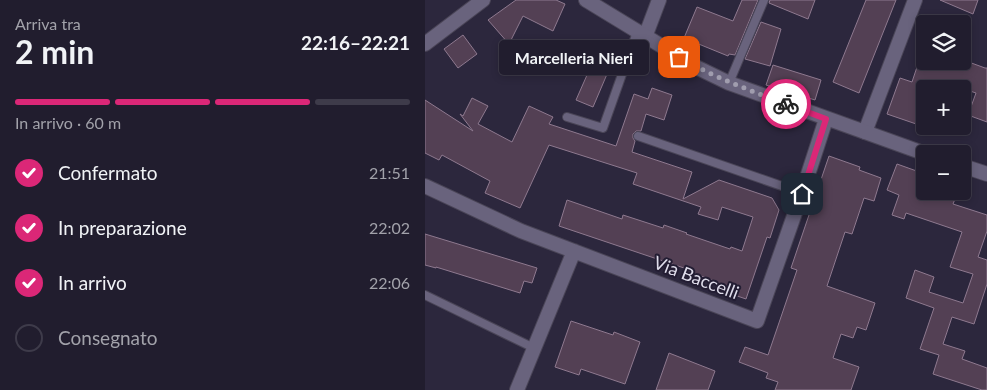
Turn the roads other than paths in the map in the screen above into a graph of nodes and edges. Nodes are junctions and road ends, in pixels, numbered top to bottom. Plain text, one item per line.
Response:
1 (483, 0) edge
2 (586, 0) edge
3 (659, 0) edge
4 (764, 0) edge
5 (915, 0) edge
6 (641, 35) junction
7 (425, 44) edge
8 (729, 83) junction
9 (567, 118) dead end
10 (826, 119) junction
11 (865, 132) junction
12 (638, 136) dead end
13 (916, 150) edge
14 (971, 169) edge
15 (987, 174) edge
16 (425, 186) edge
17 (802, 194) junction
18 (574, 251) junction
19 (425, 295) edge
20 (534, 348) junction
21 (517, 390) edge

1 - 7 street
2 - 6 street
3 - 6 street
4 - 8 lane
5 - 11 street
6 - 8 street
6 - 9 lane
8 - 10 street
10 - 11 street
10 - 17 street, Via Baccelli
11 - 13 street
12 - 17 lane
14 - 15 street
16 - 18 street, Via Baccelli
17 - 18 street, Via Baccelli
18 - 20 street
19 - 20 lane
20 - 21 street

